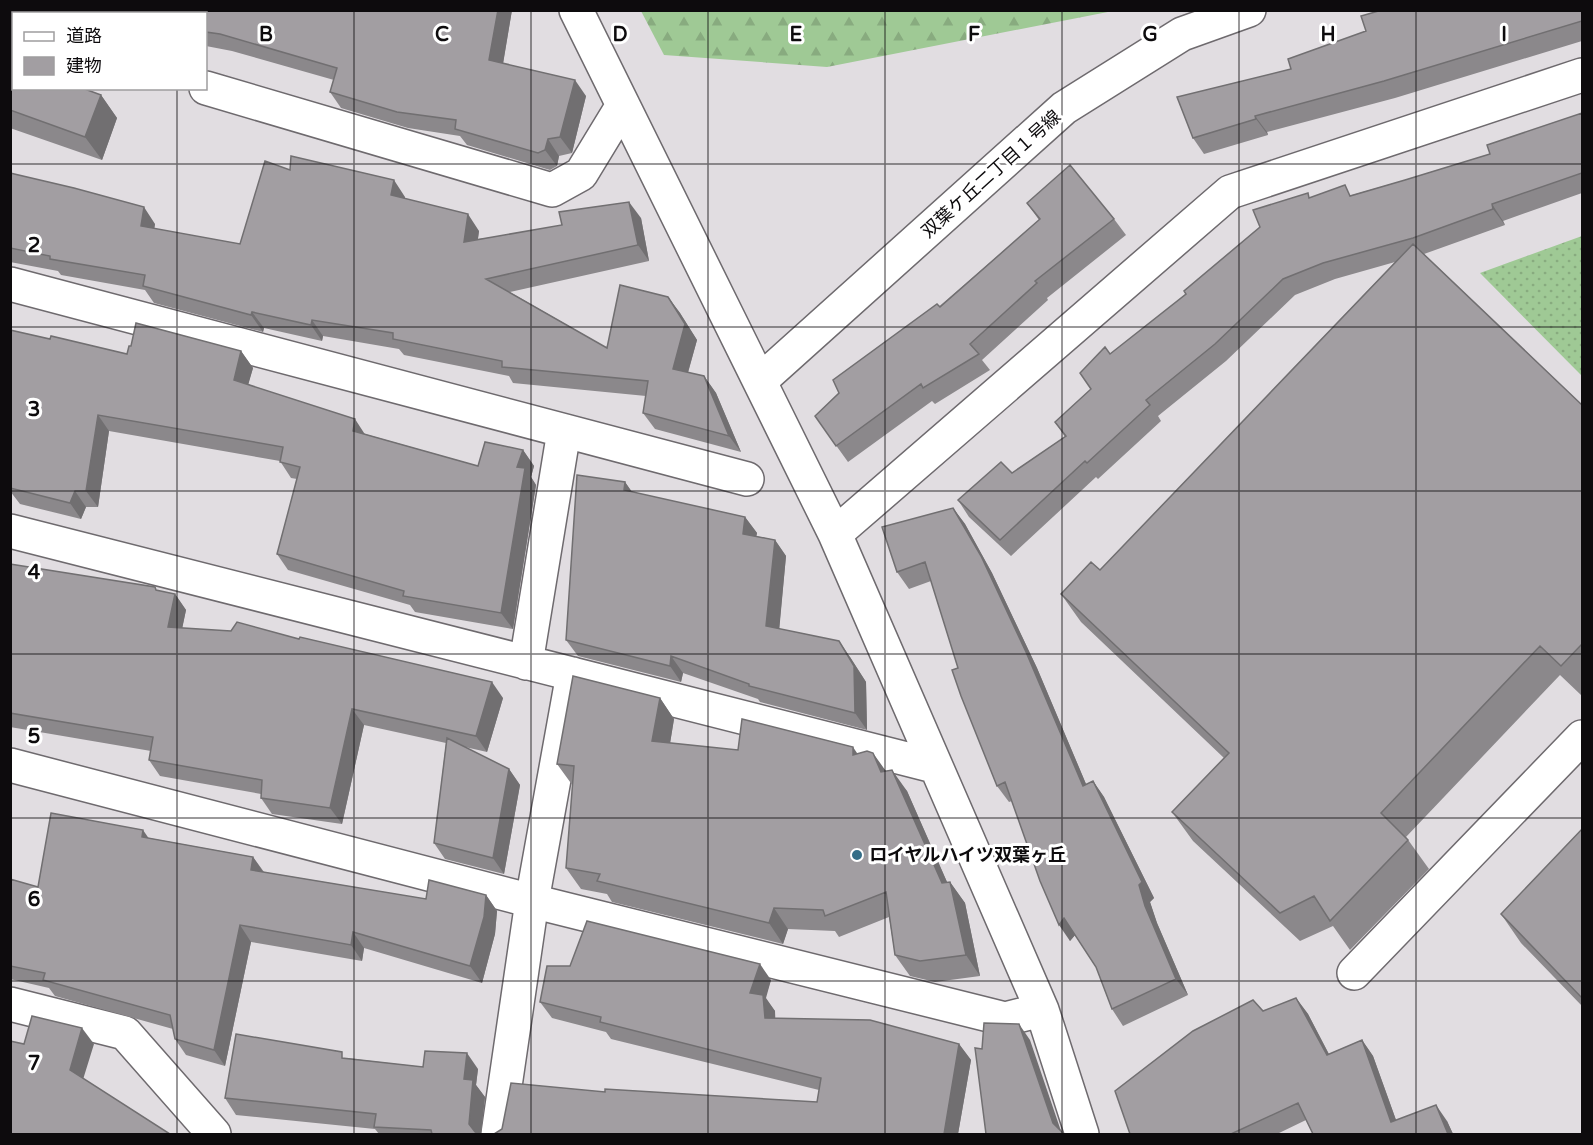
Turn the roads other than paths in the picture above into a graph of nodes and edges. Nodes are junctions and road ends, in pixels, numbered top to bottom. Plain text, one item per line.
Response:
1 (576, 10) edge
2 (1249, 10) edge
3 (1582, 75) edge
4 (207, 88) edge
5 (623, 105) junction
6 (10, 284) edge
7 (761, 380) junction
8 (564, 431) junction
9 (747, 479) dead end
10 (10, 531) edge
11 (836, 534) junction
12 (526, 663) junction
13 (573, 674) junction
14 (1582, 738) edge
15 (10, 765) edge
16 (934, 766) junction
17 (532, 901) junction
18 (1354, 973) dead end
19 (10, 1004) edge
20 (1042, 1010) junction
21 (214, 1134) edge
22 (498, 1134) edge
23 (1082, 1134) edge

1 - 5 street
2 - 7 street, 双葉ケ丘二丁目１号線
3 - 11 street
4 - 5 street
5 - 7 street
6 - 8 street
7 - 11 street
8 - 9 street
8 - 12 street
10 - 12 street
11 - 16 street
12 - 13 street
13 - 16 street
13 - 17 street
14 - 18 street
15 - 17 street
16 - 20 street
17 - 20 street
17 - 22 street
19 - 21 street
20 - 23 street

